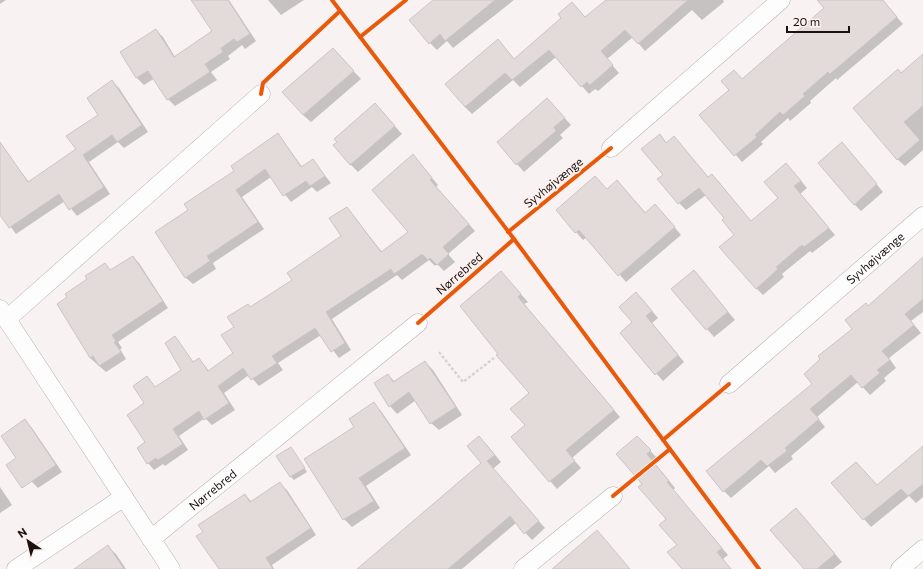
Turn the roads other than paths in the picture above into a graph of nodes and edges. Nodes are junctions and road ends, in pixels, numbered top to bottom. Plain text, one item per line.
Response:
1 (781, 0) edge
2 (261, 94) dead end
3 (611, 148) dead end
4 (923, 216) edge
5 (3, 314) edge
6 (418, 323) dead end
7 (729, 384) dead end
8 (613, 496) dead end
9 (124, 497) junction
10 (151, 539) junction
11 (923, 549) edge
12 (16, 569) edge
13 (171, 569) edge
14 (523, 569) edge
15 (900, 569) edge

1 - 3 street
2 - 5 street
4 - 7 street, Syvhøjvænge
5 - 9 street
6 - 10 street, Nørrebred
8 - 14 street
9 - 10 street
9 - 12 street
10 - 13 street
11 - 15 street

